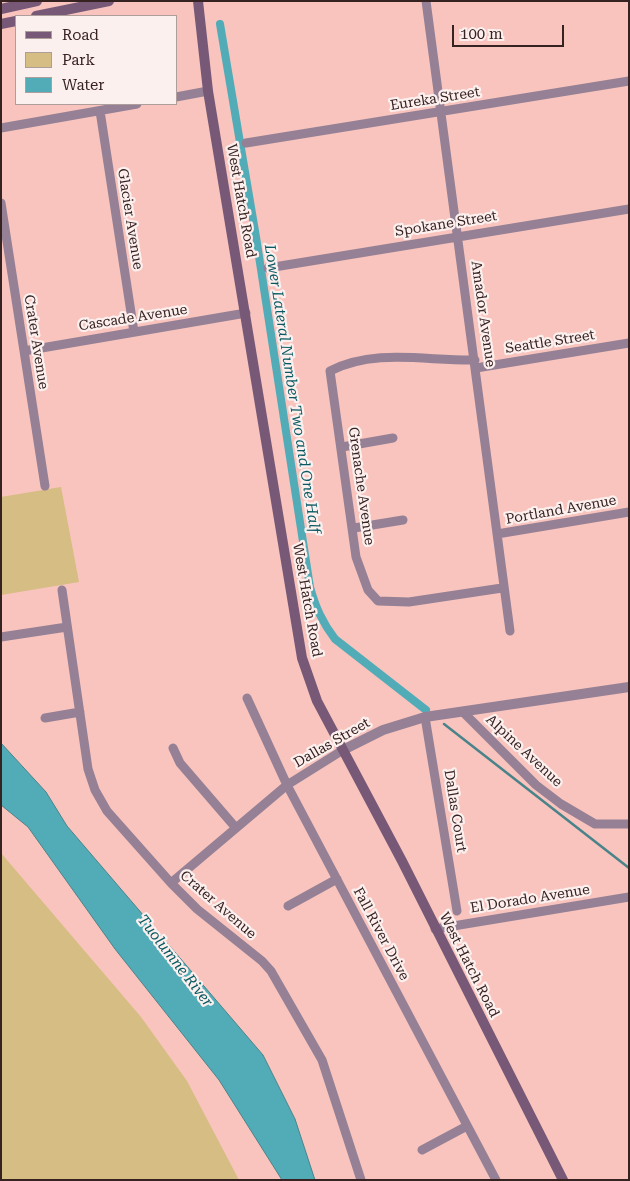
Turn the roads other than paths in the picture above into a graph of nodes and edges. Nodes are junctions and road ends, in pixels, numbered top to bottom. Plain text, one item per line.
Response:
1 (109, 1) edge
2 (198, 1) edge
3 (426, 1) edge
4 (34, 2) edge
5 (1, 9) edge
6 (1, 15) edge
7 (41, 15) edge
8 (15, 21) edge
9 (1, 24) edge
10 (629, 81) edge
11 (208, 91) junction
12 (178, 97) edge
13 (132, 105) edge
14 (100, 111) junction
15 (442, 112) junction
16 (1, 128) edge
17 (246, 144) dead end
18 (1, 203) edge
19 (629, 209) edge
20 (458, 236) junction
21 (268, 268) dead end
22 (246, 314) junction
23 (134, 332) junction
24 (629, 343) edge
25 (24, 350) junction
26 (475, 364) junction
27 (330, 371) joint
28 (392, 438) dead end
29 (342, 447) junction
30 (45, 486) dead end
31 (629, 512) edge
32 (403, 520) dead end
33 (354, 528) junction
34 (497, 534) junction
35 (502, 588) junction
36 (62, 590) dead end
37 (67, 627) junction
38 (510, 631) dead end
39 (1, 637) edge
40 (629, 687) edge
41 (247, 698) dead end
42 (80, 712) junction
43 (464, 712) junction
44 (425, 716) junction
45 (45, 718) dead end
46 (173, 748) dead end
47 (343, 750) junction
48 (287, 785) junction
49 (625, 825) edge
50 (236, 828) junction
51 (337, 879) junction
52 (171, 883) junction
53 (629, 896) edge
54 (288, 906) dead end
55 (457, 911) dead end
56 (435, 929) junction
57 (467, 1126) junction
58 (422, 1150) dead end
59 (361, 1180) edge
60 (496, 1180) edge
61 (563, 1180) edge

1 - 7 main road
2 - 11 main road, West Hatch Road
3 - 15 street, Amador Avenue
4 - 5 main road
4 - 6 main road
8 - 9 main road
10 - 15 street, Eureka Street
11 - 12 street
11 - 22 main road, West Hatch Road
13 - 14 street
14 - 16 street
14 - 23 street, Glacier Avenue
15 - 17 street, Eureka Street
15 - 20 street, Amador Avenue
18 - 25 street, Crater Avenue
19 - 20 street, Spokane Street
20 - 21 street, Spokane Street
20 - 26 street, Amador Avenue
22 - 23 street, Cascade Avenue
22 - 47 main road, West Hatch Road
23 - 25 street, Cascade Avenue
24 - 26 street, Seattle Street
25 - 30 street, Crater Avenue
26 - 27 street, Seattle Street
26 - 34 street, Amador Avenue
27 - 29 street, Grenache Avenue
28 - 29 street
29 - 33 street, Grenache Avenue
31 - 34 street, Portland Avenue
32 - 33 street
33 - 35 street, Grenache Avenue
34 - 35 street, Amador Avenue
35 - 38 street, Amador Avenue
36 - 37 street, Crater Avenue
37 - 39 street
37 - 42 street, Crater Avenue
40 - 43 street, Dallas Street
41 - 48 street, Fall River Drive
42 - 45 street
42 - 52 street, Crater Avenue
43 - 44 street, Dallas Street
43 - 49 street, Alpine Avenue
44 - 47 street, Dallas Street
44 - 55 street, Dallas Court
46 - 50 street
47 - 48 street, Dallas Street
47 - 56 main road, West Hatch Road
48 - 50 street, Dallas Street
48 - 51 street, Fall River Drive
50 - 52 street, Dallas Street
51 - 54 street
51 - 57 street, Fall River Drive
52 - 59 street, Crater Avenue
53 - 56 street, El Dorado Avenue
56 - 61 main road, West Hatch Road
57 - 58 street
57 - 60 street, Fall River Drive

